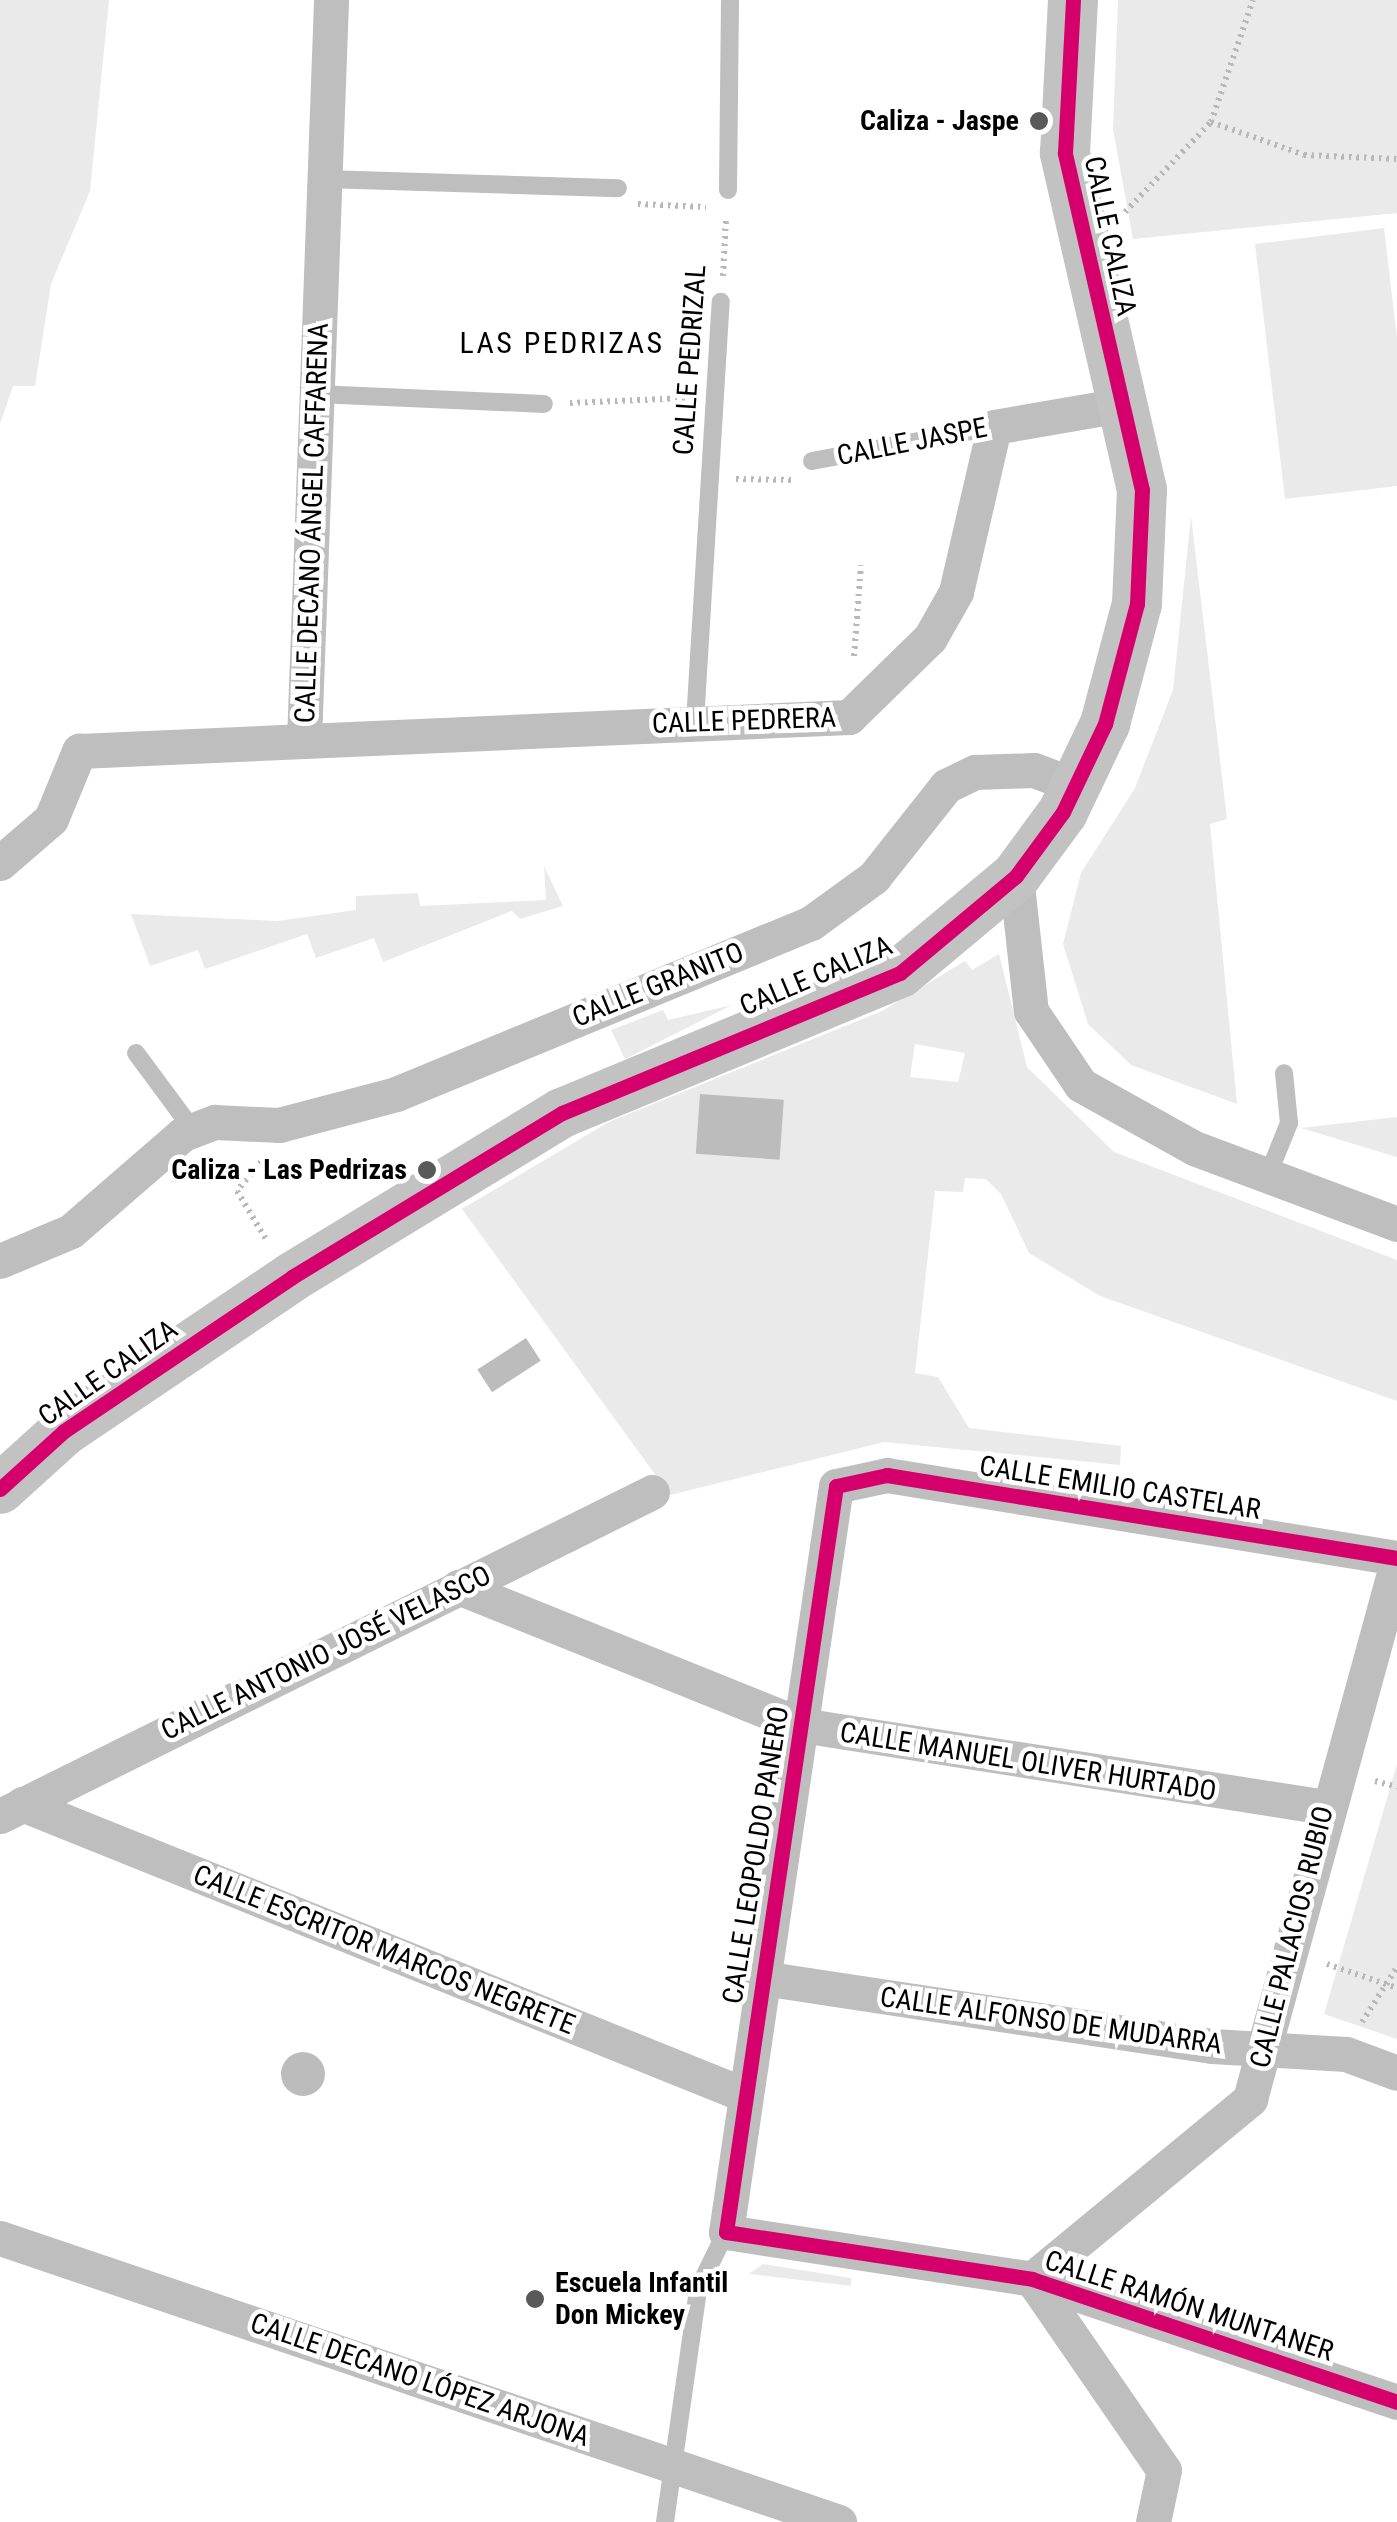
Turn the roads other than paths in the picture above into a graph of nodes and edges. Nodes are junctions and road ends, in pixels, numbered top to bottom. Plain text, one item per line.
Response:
1 (331, 0) edge
2 (730, 0) edge
3 (1072, 0) edge
4 (325, 179) junction
5 (618, 188) road end
6 (727, 198) road end
7 (722, 302) road end
8 (317, 394) junction
9 (554, 404) road end
10 (1122, 405) junction
11 (994, 427) junction
12 (812, 461) road end
13 (694, 722) junction
14 (304, 741) junction
15 (1074, 785) junction
16 (0, 863) edge
17 (1016, 876) junction
18 (136, 1053) dead end
19 (1284, 1072) dead end
20 (193, 1130) junction
21 (1268, 1175) junction
22 (1397, 1224) edge
23 (0, 1261) edge
24 (836, 1486) joint
25 (0, 1489) edge
26 (652, 1492) dead end
27 (1397, 1560) edge
28 (458, 1587) junction
29 (801, 1726) junction
30 (1325, 1807) junction
31 (11, 1810) edge
32 (762, 1978) junction
33 (1262, 2050) junction
34 (1397, 2073) edge
35 (745, 2095) junction
36 (726, 2232) junction
37 (0, 2238) edge
38 (1032, 2279) junction
39 (1397, 2402) edge
40 (673, 2466) junction
41 (665, 2522) edge
42 (840, 2522) edge
43 (1153, 2522) edge

1 - 4 street, CALLE DECANO ÁNGEL CAFFARENA
2 - 6 lane
3 - 10 street, CALLE CALIZA
4 - 5 lane
4 - 8 street, CALLE DECANO ÁNGEL CAFFARENA
7 - 13 lane, CALLE PEDRIZAL
8 - 9 lane
8 - 14 street, CALLE DECANO ÁNGEL CAFFARENA
10 - 11 street, CALLE JASPE
10 - 15 street, CALLE CALIZA
11 - 12 lane, CALLE JASPE
11 - 13 street, CALLE PEDRERA
13 - 14 street, CALLE PEDRERA
14 - 16 street, CALLE DECANO ÁNGEL CAFFARENA
15 - 17 street, CALLE CALIZA
15 - 20 street, CALLE GRANITO
17 - 21 street
17 - 25 street, CALLE CALIZA
18 - 20 lane
19 - 21 lane
20 - 23 street
21 - 22 street
24 - 27 street, CALLE EMILIO CASTELAR
24 - 29 street, CALLE LEOPOLDO PANERO
26 - 28 street, CALLE ANTONIO JOSÉ VELASCO
27 - 30 street, CALLE PALACIOS RUBIO
28 - 29 street, CALLE MANUEL OLIVER HURTADO
28 - 31 street, CALLE ANTONIO JOSÉ VELASCO
29 - 30 street, CALLE MANUEL OLIVER HURTADO
29 - 32 street, CALLE LEOPOLDO PANERO
30 - 33 street, CALLE PALACIOS RUBIO
31 - 35 street, CALLE ESCRITOR MARCOS NEGRETE
32 - 33 street, CALLE ALFONSO DE MUDARRA
32 - 35 street, CALLE LEOPOLDO PANERO
33 - 34 street, CALLE ALFONSO DE MUDARRA
33 - 38 street, CALLE PALACIOS RUBIO
35 - 36 street, CALLE LEOPOLDO PANERO
36 - 38 street, CALLE RAMÓN MUNTANER
36 - 40 lane, CALLE LEOPOLDO PANERO
37 - 40 street, CALLE DECANO LÓPEZ ARJONA
38 - 39 street, CALLE RAMÓN MUNTANER
38 - 43 street
40 - 41 lane, CALLE LEOPOLDO PANERO
40 - 42 street, CALLE DECANO LÓPEZ ARJONA

